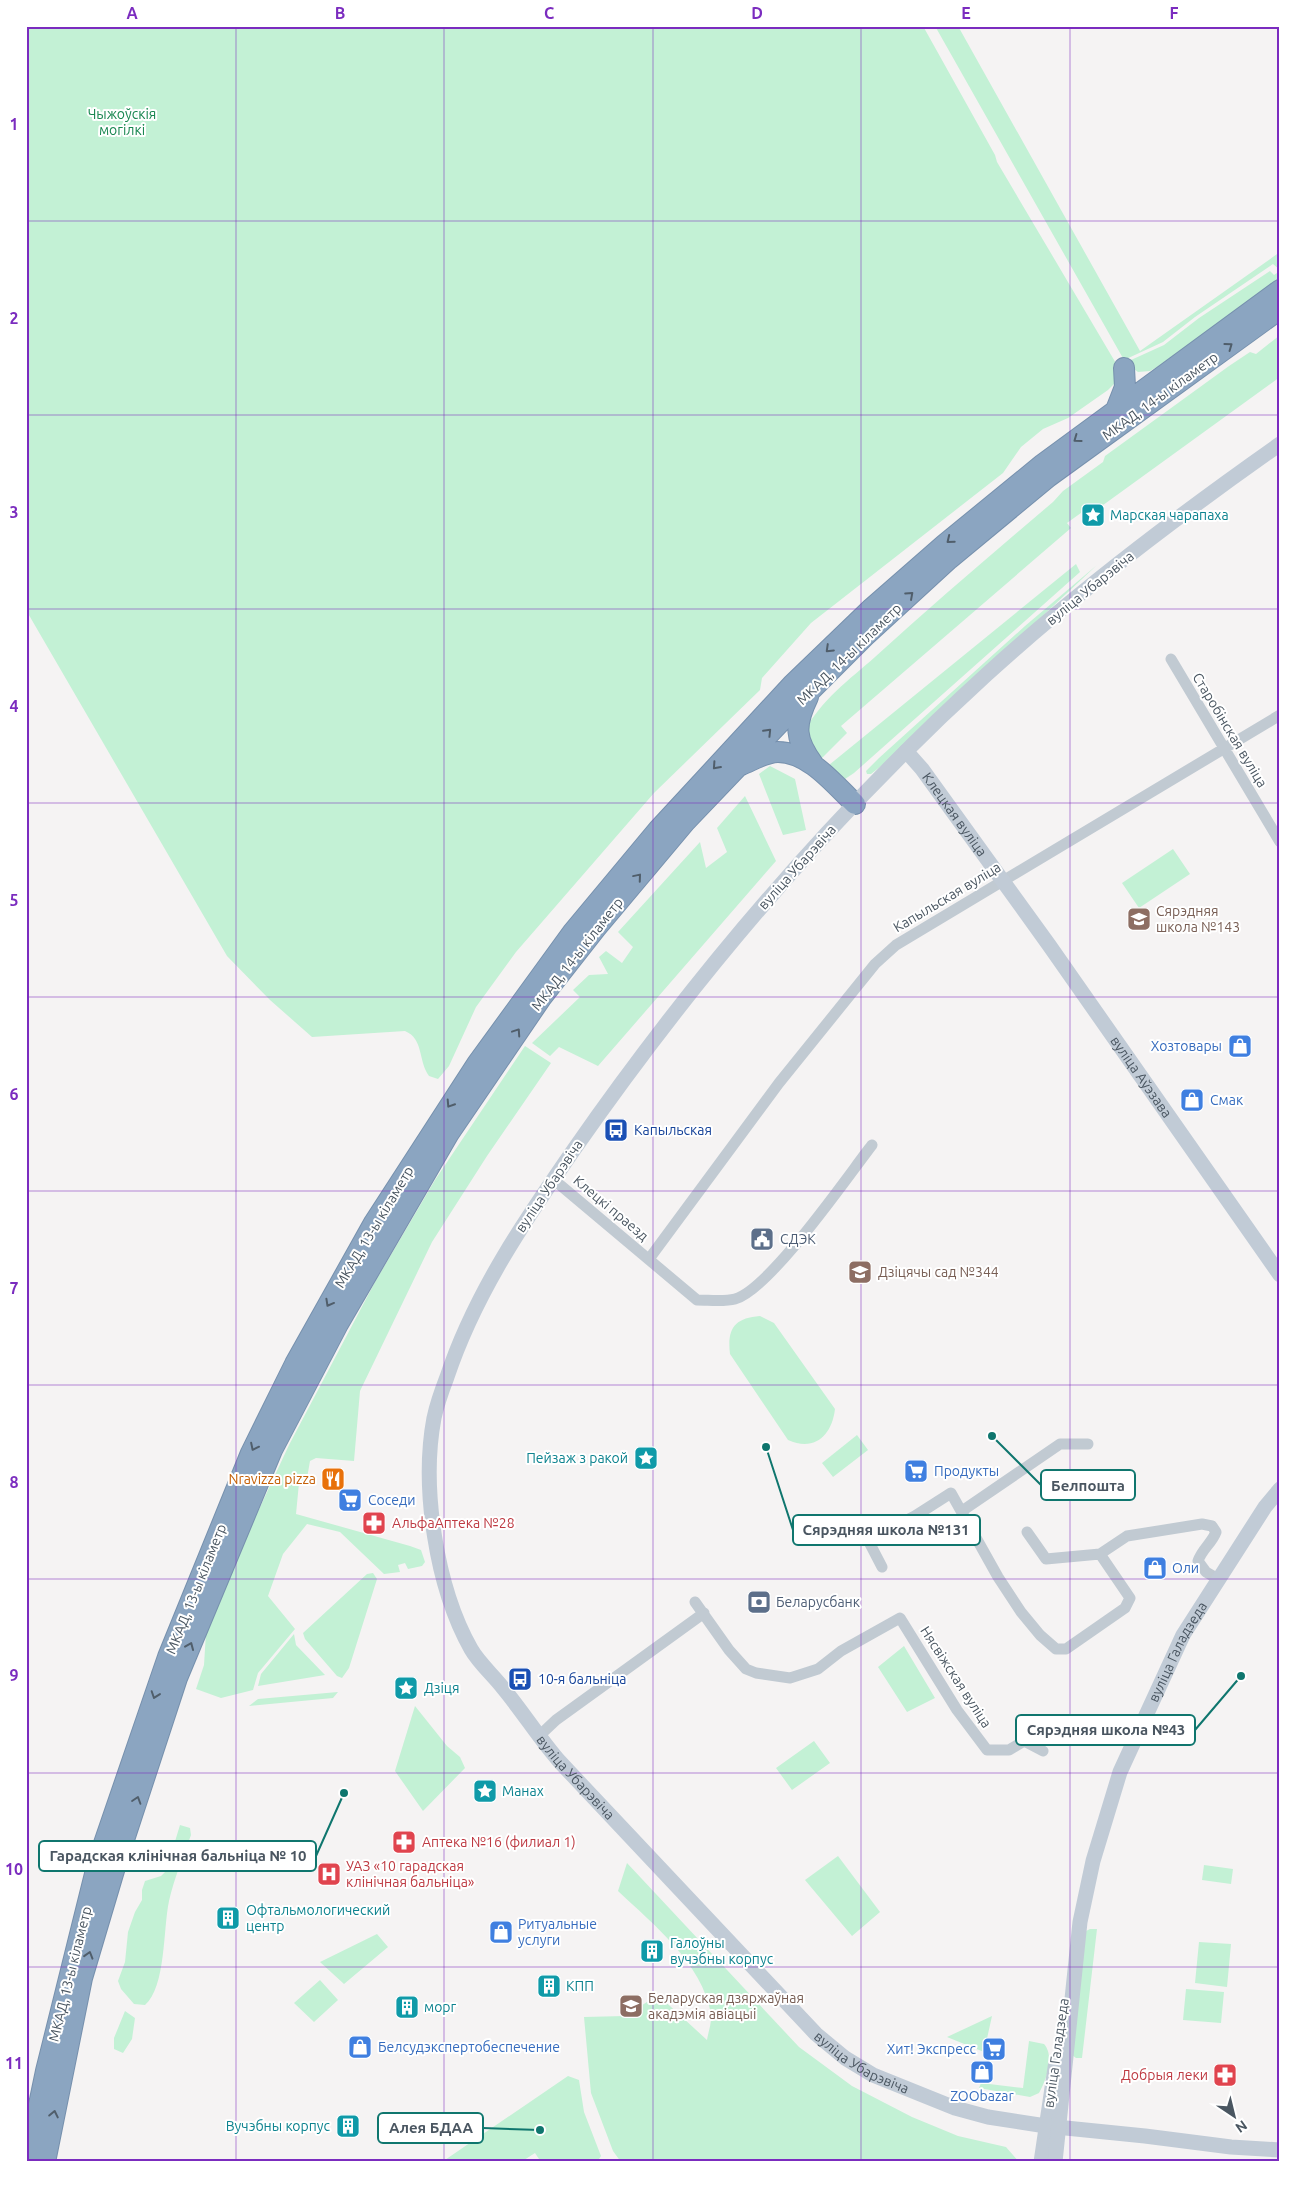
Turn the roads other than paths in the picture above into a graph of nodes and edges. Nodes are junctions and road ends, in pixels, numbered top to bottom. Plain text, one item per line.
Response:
1 (1280, 290) edge
2 (1280, 309) edge
3 (1164, 374) junction
4 (1116, 410) junction
5 (1280, 444) edge
6 (1171, 659) dead end
7 (812, 688) junction
8 (1280, 715) edge
9 (1223, 750) junction
10 (906, 751) junction
11 (735, 768) junction
12 (816, 768) junction
13 (855, 804) junction
14 (1278, 836) edge
15 (1002, 880) junction
16 (483, 1068) junction
17 (872, 1145) dead end
18 (553, 1180) junction
19 (650, 1260) junction
20 (1280, 1275) edge
21 (1088, 1444) dead end
22 (1280, 1489) edge
23 (962, 1511) junction
24 (1027, 1532) dead end
25 (1100, 1554) junction
26 (882, 1567) dead end
27 (1212, 1576) junction
28 (695, 1602) dead end
29 (704, 1613) junction
30 (538, 1737) junction
31 (1043, 1750) dead end
32 (46, 2071) junction
33 (26, 2097) edge
34 (1052, 2127) junction
35 (1280, 2150) edge
36 (32, 2153) edge
37 (1042, 2162) edge
38 (1055, 2162) edge

1 - 3 highway, МКАД, 14-ы кіламетр
7 -> 2 highway, МКАД, 14-ы кіламетр
3 - 4 highway, МКАД, 14-ы кіламетр
3 - 4 highway
4 -> 16 highway, МКАД, 14-ы кіламетр
5 - 10 main road, вуліца Убарэвіча
6 - 9 street, Старобінская вуліца
11 -> 7 highway, МКАД, 14-ы кіламетр
7 - 12 highway
8 - 9 street, Капыльская вуліца
9 - 14 street, Старобінская вуліца
9 - 15 street, Капыльская вуліца
10 - 13 main road, вуліца Убарэвіча
10 - 15 main road, Клецкая вуліца
11 - 12 highway
16 -> 11 highway, МКАД, 14-ы кіламетр
12 - 13 highway
13 - 18 main road, вуліца Убарэвіча
15 - 19 street, Капыльская вуліца
15 - 20 main road, вуліца Аўэзава
16 -> 32 highway, МКАД, 13-ы кіламетр
36 -> 16 highway, МКАД, 13-ы кіламетр
17 - 19 street, Клецкі праезд
18 - 19 street, Клецкі праезд
18 - 30 main road, вуліца Убарэвіча
21 - 23 street
22 - 27 main road, вуліца Галадзеда
23 - 25 street
23 - 26 street
24 - 25 street
25 - 27 street
27 - 34 main road, вуліца Галадзеда
28 - 29 street
29 - 30 street
29 - 31 street, Нясвіжская вуліца
30 - 34 main road, вуліца Убарэвіча
32 - 33 highway
32 - 36 highway, МКАД, 13-ы кіламетр
34 - 35 main road, вуліца Убарэвіча
34 - 37 main road, вуліца Галадзеда
34 - 38 main road, вуліца Галадзеда

